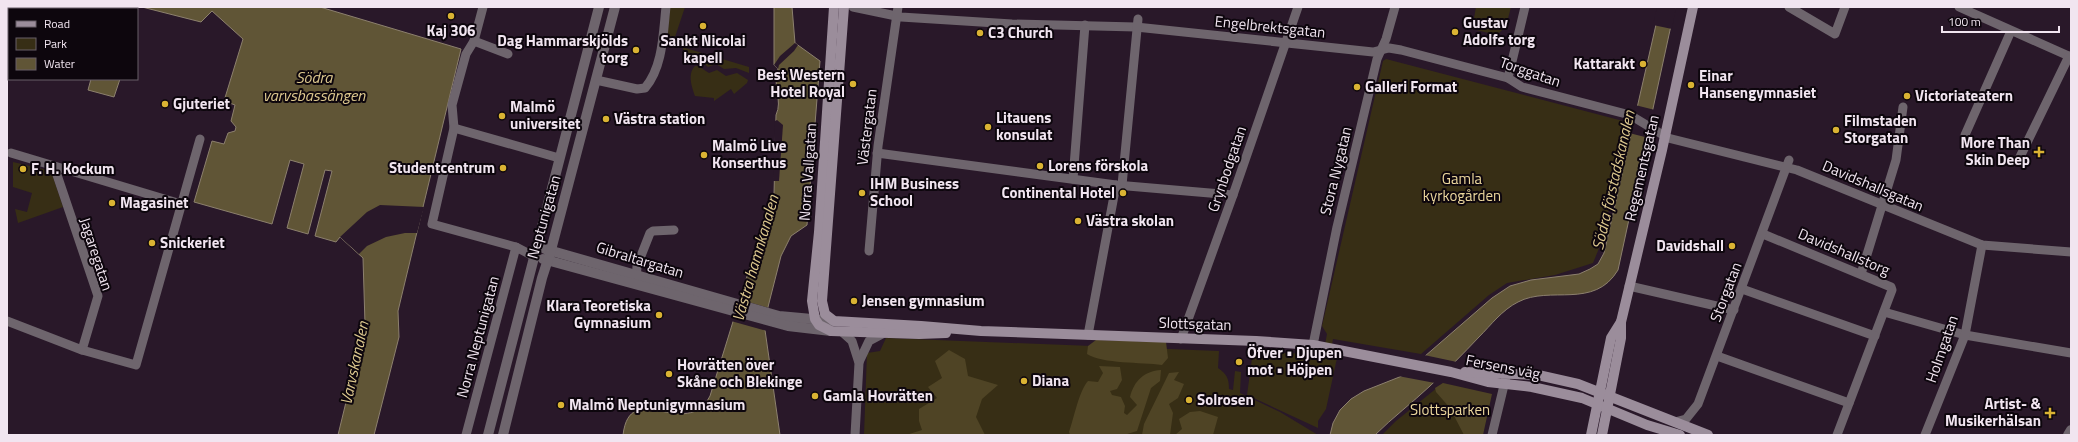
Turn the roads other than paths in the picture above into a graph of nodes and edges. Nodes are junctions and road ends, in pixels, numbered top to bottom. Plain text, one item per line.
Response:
1 (484, 7) edge
2 (599, 7) edge
3 (615, 7) edge
4 (666, 7) edge
5 (834, 7) edge
6 (844, 7) edge
7 (853, 7) edge
8 (898, 7) edge
9 (1298, 7) edge
10 (1394, 7) edge
11 (1525, 7) edge
12 (1693, 7) edge
13 (1789, 7) edge
14 (1845, 7) edge
15 (1959, 7) edge
16 (897, 16) junction
17 (1137, 23) junction
18 (1085, 25) junction
19 (2011, 31) junction
20 (474, 41) junction
21 (1285, 42) junction
22 (1381, 51) junction
23 (508, 54) dead end
24 (2070, 57) edge
25 (1508, 78) junction
26 (596, 80) junction
27 (1903, 107) dead end
28 (454, 128) junction
29 (1965, 135) dead end
30 (1665, 137) junction
31 (200, 139) dead end
32 (11, 153) dead end
33 (877, 153) junction
34 (559, 158) junction
35 (2019, 159) dead end
36 (1788, 163) junction
37 (54, 166) junction
38 (1073, 179) junction
39 (1119, 185) junction
40 (1233, 195) junction
41 (181, 204) junction
42 (1883, 205) junction
43 (674, 230) dead end
44 (1763, 234) junction
45 (1982, 246) junction
46 (516, 247) junction
47 (538, 247) junction
48 (551, 250) junction
49 (869, 251) dead end
50 (2071, 252) edge
51 (535, 257) junction
52 (548, 260) junction
53 (1861, 274) junction
54 (636, 279) junction
55 (1629, 286) junction
56 (1742, 289) junction
57 (817, 301) junction
58 (1734, 310) junction
59 (1884, 312) junction
60 (773, 318) junction
61 (803, 318) junction
62 (815, 319) junction
63 (7, 322) edge
64 (1621, 322) junction
65 (832, 326) junction
66 (806, 329) junction
67 (982, 331) junction
68 (842, 332) junction
69 (884, 333) junction
70 (1088, 335) junction
71 (1875, 336) junction
72 (1965, 336) junction
73 (1181, 339) junction
74 (1313, 345) junction
75 (82, 350) junction
76 (2071, 353) edge
77 (1716, 356) junction
78 (859, 363) junction
79 (1451, 372) junction
80 (1507, 374) junction
81 (1504, 385) junction
82 (1599, 393) junction
83 (1610, 398) junction
84 (1849, 403) junction
85 (1597, 405) junction
86 (1607, 410) junction
87 (1681, 425) junction
88 (2071, 430) edge
89 (466, 435) edge
90 (488, 435) edge
91 (503, 435) edge
92 (855, 435) edge
93 (1492, 435) edge
94 (1591, 435) edge
95 (1602, 435) edge
96 (1680, 435) edge
97 (1708, 435) edge
98 (1837, 435) edge
99 (1925, 435) edge
100 (2068, 435) edge

1 - 20 street
2 - 34 street, Neptunigatan
3 - 26 street, Neptunigatan
4 - 26 street
5 - 57 main road, Norra Vallgatan
6 - 57 main road, Norra Vallgatan
7 - 16 street, Engelbrektsgatan
8 - 16 street, Västergatan
9 - 21 street, Grynbodgatan
10 - 22 street, Stora Nygatan
11 - 25 street
12 - 30 main road, Regementsgatan
13 - 14 street
15 - 19 street
16 - 18 street, Engelbrektsgatan
16 - 33 street, Västergatan
17 - 18 street, Engelbrektsgatan
17 - 21 street, Engelbrektsgatan
17 - 39 street
18 - 38 street
19 - 24 street
19 - 29 street
20 - 23 street
20 - 28 street
21 - 22 street, Engelbrektsgatan
21 - 40 street, Grynbodgatan
22 - 25 street, Torggatan
22 - 74 street, Stora Nygatan
24 - 35 street
25 - 30 street, Torggatan
26 - 48 street, Neptunigatan
27 - 42 street
28 - 34 street
28 - 46 street
30 - 36 street, Davidshallsgatan
30 - 55 main road, Regementsgatan
31 - 41 street
32 - 37 street
33 - 38 street
33 - 49 street, Västergatan
34 - 47 street, Neptunigatan
36 - 42 street, Davidshallsgatan
36 - 44 street, Storgatan
37 - 41 street
37 - 75 street, Jagaregatan
38 - 39 street
39 - 40 street
39 - 70 street
40 - 73 street, Grynbodgatan
41 - 75 street
42 - 45 street, Davidshallsgatan
42 - 53 street
43 - 54 street
44 - 53 street, Davidshallstorg
44 - 56 street, Storgatan
45 - 50 street, Davidshallsgatan
45 - 72 street, Holmgatan
46 - 47 street
46 - 51 street
46 - 89 street, Norra Neptunigatan
47 - 48 street, Gibraltargatan
47 - 51 street, Neptunigatan
48 - 52 street, Neptunigatan
48 - 54 street, Gibraltargatan
51 - 52 street, Gibraltargatan
51 - 90 street, Neptunigatan
52 - 54 street, Gibraltargatan
52 - 91 street, Neptunigatan
53 - 59 street, Davidshallstorg
54 - 60 street, Gibraltargatan
55 - 58 street
55 - 64 main road, Regementsgatan
56 - 58 street, Storgatan
56 - 71 street
57 - 61 street
57 - 62 street
57 - 65 main road
58 - 77 street, Storgatan
59 - 71 street, Davidshallstorg
59 - 72 street
60 - 61 street
60 - 66 street
61 - 62 street
62 - 65 street
62 - 66 street
63 - 75 street
64 - 82 main road, Regementsgatan
64 - 83 main road, Regementsgatan
65 - 66 street
65 - 67 main road, Slottsgatan
65 - 68 main road, Slottsgatan
67 - 69 main road, Slottsgatan
67 - 70 main road, Slottsgatan
68 - 69 main road, Slottsgatan
68 - 78 street
69 - 78 street
70 - 73 main road, Slottsgatan
71 - 84 street, Davidshallstorg
72 - 76 street
72 - 99 street, Holmgatan
73 - 74 main road, Slottsgatan
74 - 79 main road, Slottsgatan
77 - 84 street
77 - 87 street, Storgatan
78 - 92 street
79 - 80 main road, Fersens väg
79 - 81 main road, Fersens väg
80 - 81 street
80 - 82 main road, Fersens väg
81 - 85 main road, Fersens väg
81 - 93 street
82 - 83 main road, Fersens väg
82 - 85 main road, Regementsgatan
83 - 86 main road, Regementsgatan
83 - 87 main road
84 - 98 street, Davidshallstorg
85 - 86 main road, Fersens väg
85 - 94 main road, Regementsgatan
86 - 95 main road, Regementsgatan
86 - 96 main road, Fersens väg
87 - 97 main road
88 - 100 street

